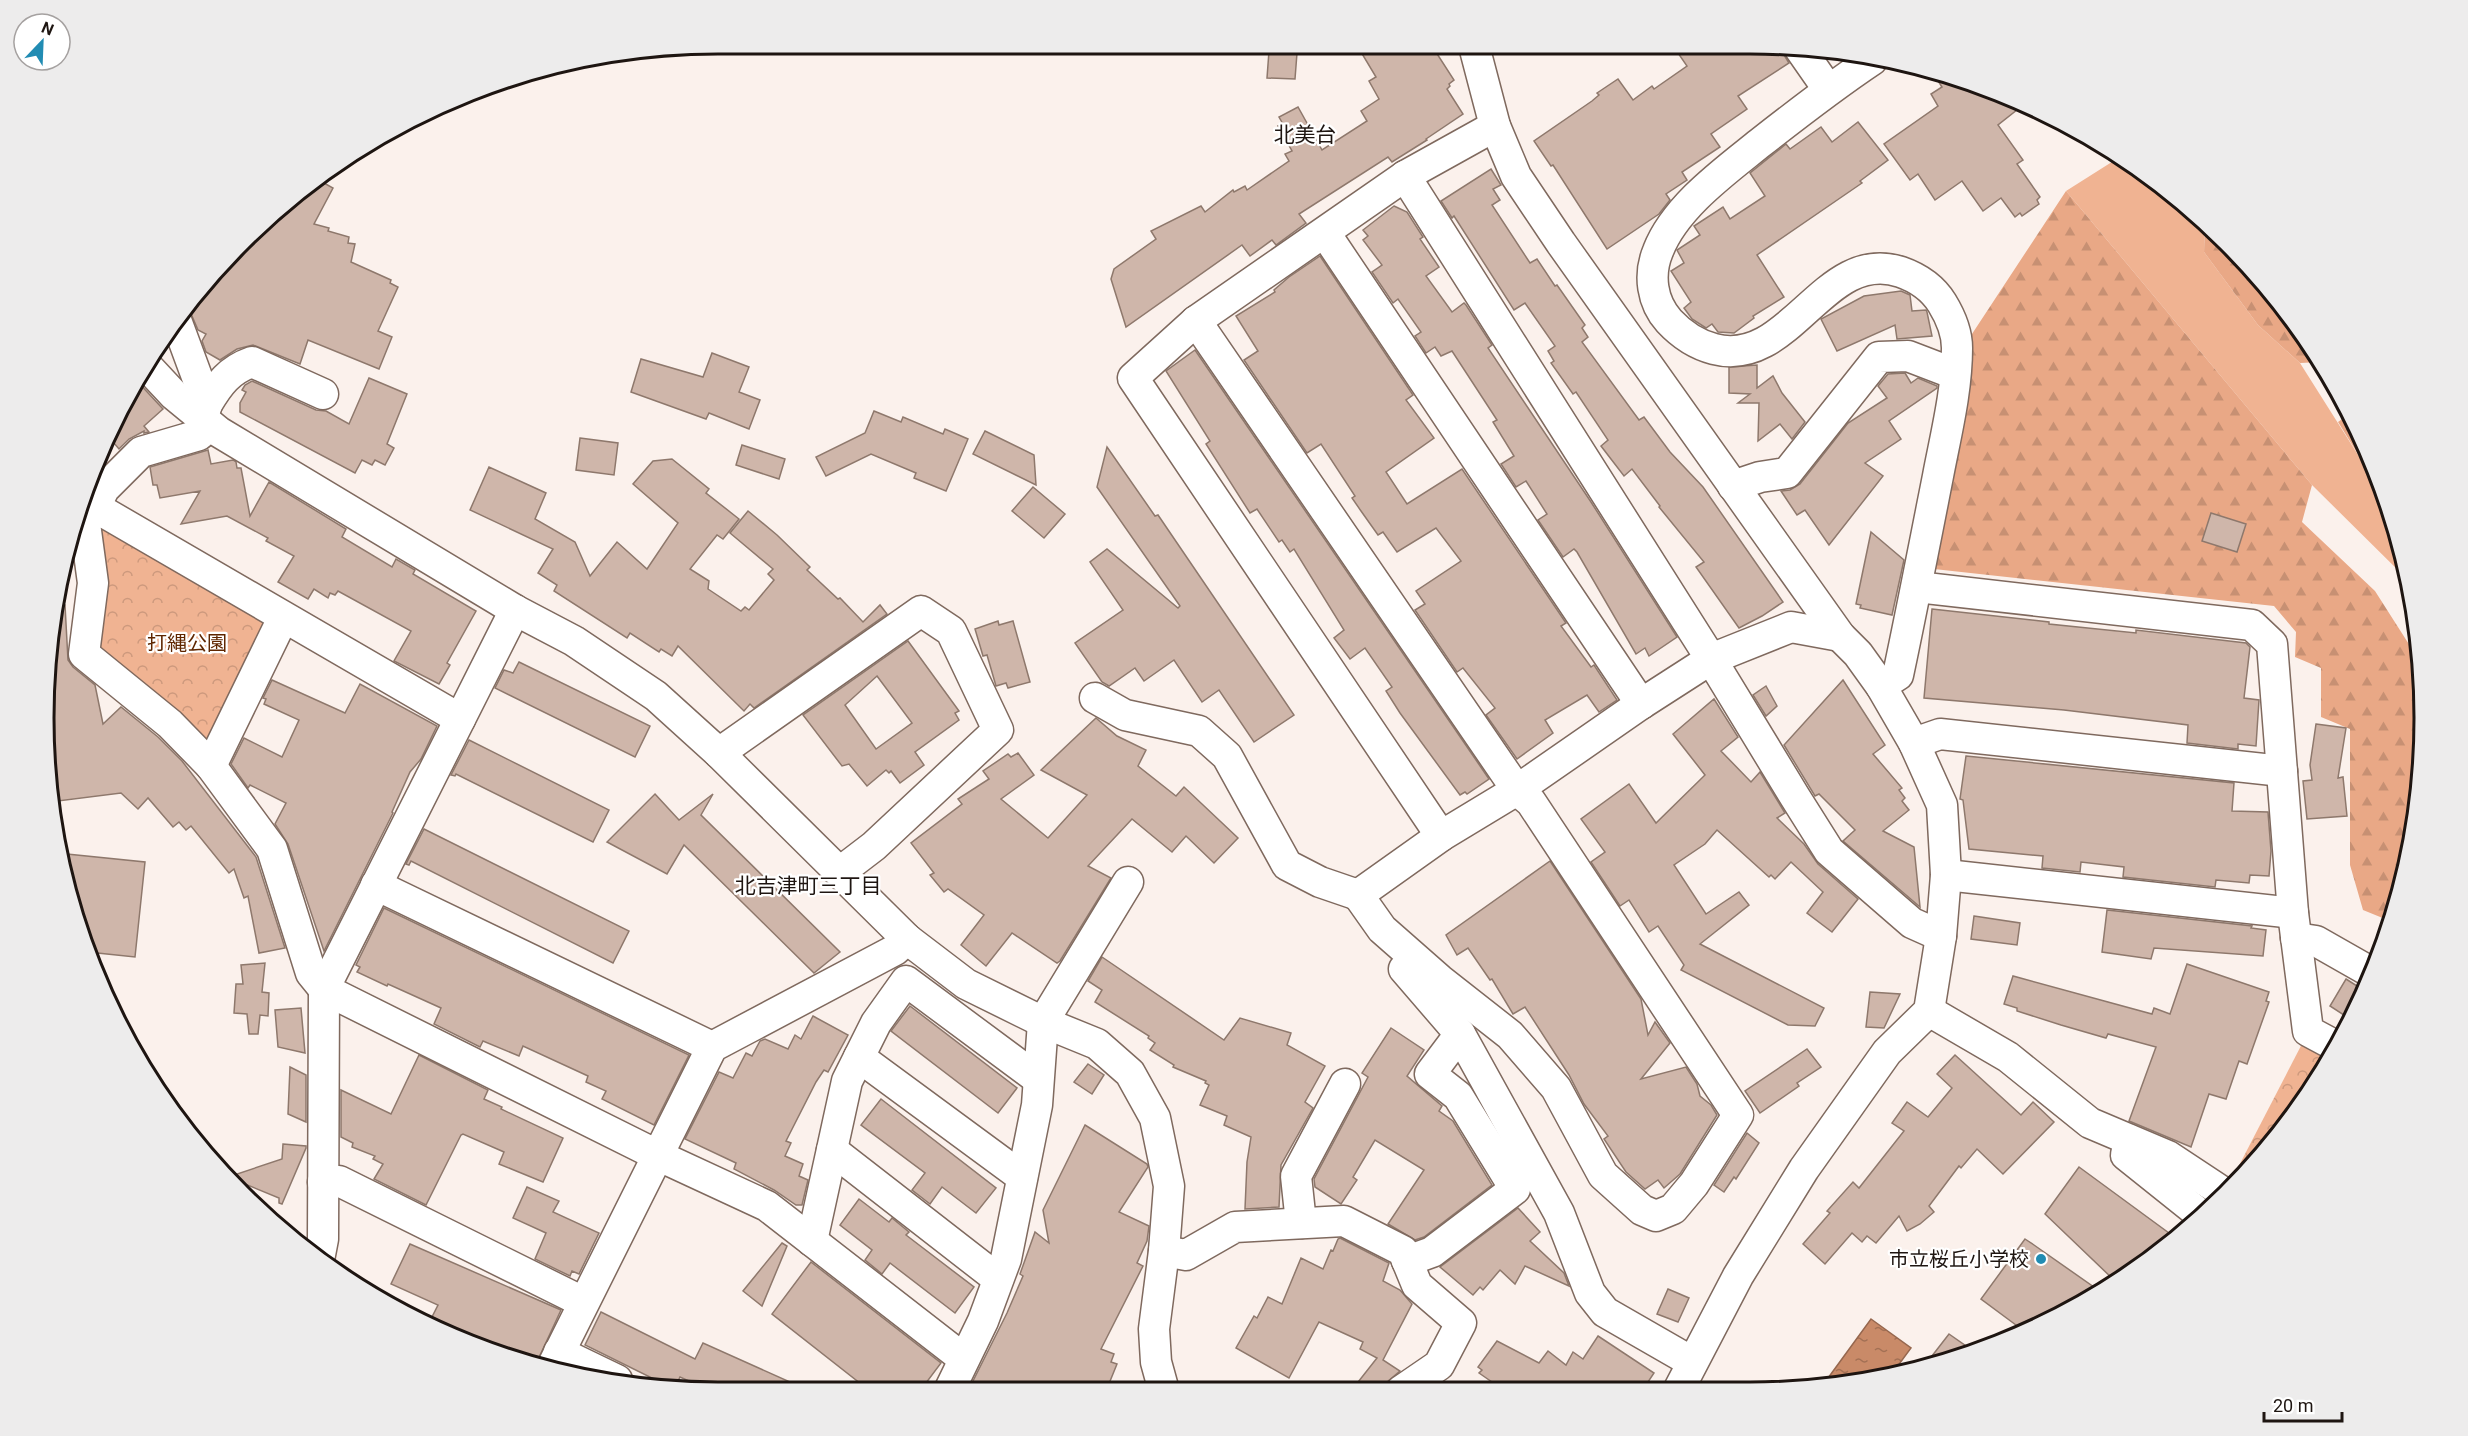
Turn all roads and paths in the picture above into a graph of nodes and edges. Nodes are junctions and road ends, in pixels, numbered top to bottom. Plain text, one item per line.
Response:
1 (1476, 54) edge
2 (1805, 56) edge
3 (1865, 65) edge
4 (1828, 89) junction
5 (1495, 126) junction
6 (1405, 176) junction
7 (1325, 233) junction
8 (1196, 321) junction
9 (179, 330) edge
10 (152, 371) edge
11 (1955, 374) junction
12 (323, 394) dead end
13 (206, 416) junction
14 (1733, 486) junction
15 (95, 507) junction
16 (86, 514) edge
17 (85, 520) edge
18 (1917, 587) junction
19 (515, 610) junction
20 (283, 618) junction
21 (1840, 636) junction
22 (1712, 659) junction
23 (1881, 686) junction
24 (1095, 698) dead end
25 (1641, 705) junction
26 (460, 719) junction
27 (1914, 743) junction
28 (719, 753) junction
29 (211, 766) junction
30 (2282, 771) junction
31 (1517, 790) junction
32 (1440, 836) junction
33 (840, 872) junction
34 (1946, 875) junction
35 (1128, 882) dead end
36 (376, 885) junction
37 (1358, 895) junction
38 (2295, 925) junction
39 (1941, 936) junction
40 (907, 939) junction
41 (1404, 948) junction
42 (2364, 969) edge
43 (324, 989) junction
44 (1929, 1011) junction
45 (1043, 1022) junction
46 (1460, 1034) junction
47 (2329, 1042) edge
48 (712, 1047) junction
49 (859, 1057) junction
50 (1038, 1079) junction
51 (1345, 1084) dead end
52 (2128, 1140) junction
53 (832, 1150) junction
54 (657, 1155) junction
55 (1022, 1177) junction
56 (323, 1182) junction
57 (2218, 1189) edge
58 (2195, 1210) edge
59 (1301, 1223) junction
60 (812, 1241) junction
61 (321, 1250) edge
62 (1164, 1251) junction
63 (1407, 1261) junction
64 (998, 1279) junction
65 (583, 1302) junction
66 (555, 1359) edge
67 (964, 1359) junction
68 (1692, 1362) junction
69 (576, 1366) edge
70 (953, 1382) edge
71 (1162, 1382) edge
72 (1414, 1382) edge
73 (1682, 1382) edge

1 - 5 street
2 - 4 street
3 - 4 street
4 - 11 street
5 - 6 street
5 - 14 street
6 - 7 street
6 - 22 street
7 - 8 street
7 - 25 street
8 - 31 street
8 - 32 street
9 - 13 street
10 - 13 street
11 - 14 street
11 - 18 street
12 - 13 street
13 - 15 street
13 - 19 street
14 - 21 street
15 - 16 street
15 - 20 street
17 - 29 street
18 - 23 street
18 - 30 street
19 - 26 street
19 - 28 street
20 - 26 street
20 - 29 street
21 - 22 street
21 - 23 street
22 - 25 street
22 - 39 street
23 - 27 street
24 - 37 street
25 - 31 street
26 - 36 street
27 - 30 street
27 - 34 street
28 - 33 street
28 - 33 street
29 - 43 street
30 - 38 street
31 - 32 street
31 - 41 street
32 - 37 street
33 - 40 street
34 - 38 street
34 - 39 street
35 - 45 street
36 - 43 street
36 - 48 street
37 - 41 street
38 - 42 street
38 - 47 street
39 - 44 street
40 - 45 street
40 - 48 street
41 - 46 street
43 - 54 street
43 - 56 street
44 - 52 street
44 - 68 street
45 - 50 street
45 - 62 street
46 - 63 street
46 - 68 street
48 - 54 street
49 - 50 street
49 - 53 street
49 - 55 street
50 - 55 street
51 - 59 street
52 - 57 street
52 - 58 street
53 - 60 street
53 - 64 street
54 - 60 street
54 - 65 street
55 - 64 street
56 - 61 street
56 - 65 street
59 - 62 street
59 - 63 street
60 - 67 street
62 - 71 street
63 - 72 street
64 - 67 street
65 - 66 street
66 - 69 street
67 - 70 street
68 - 73 street

